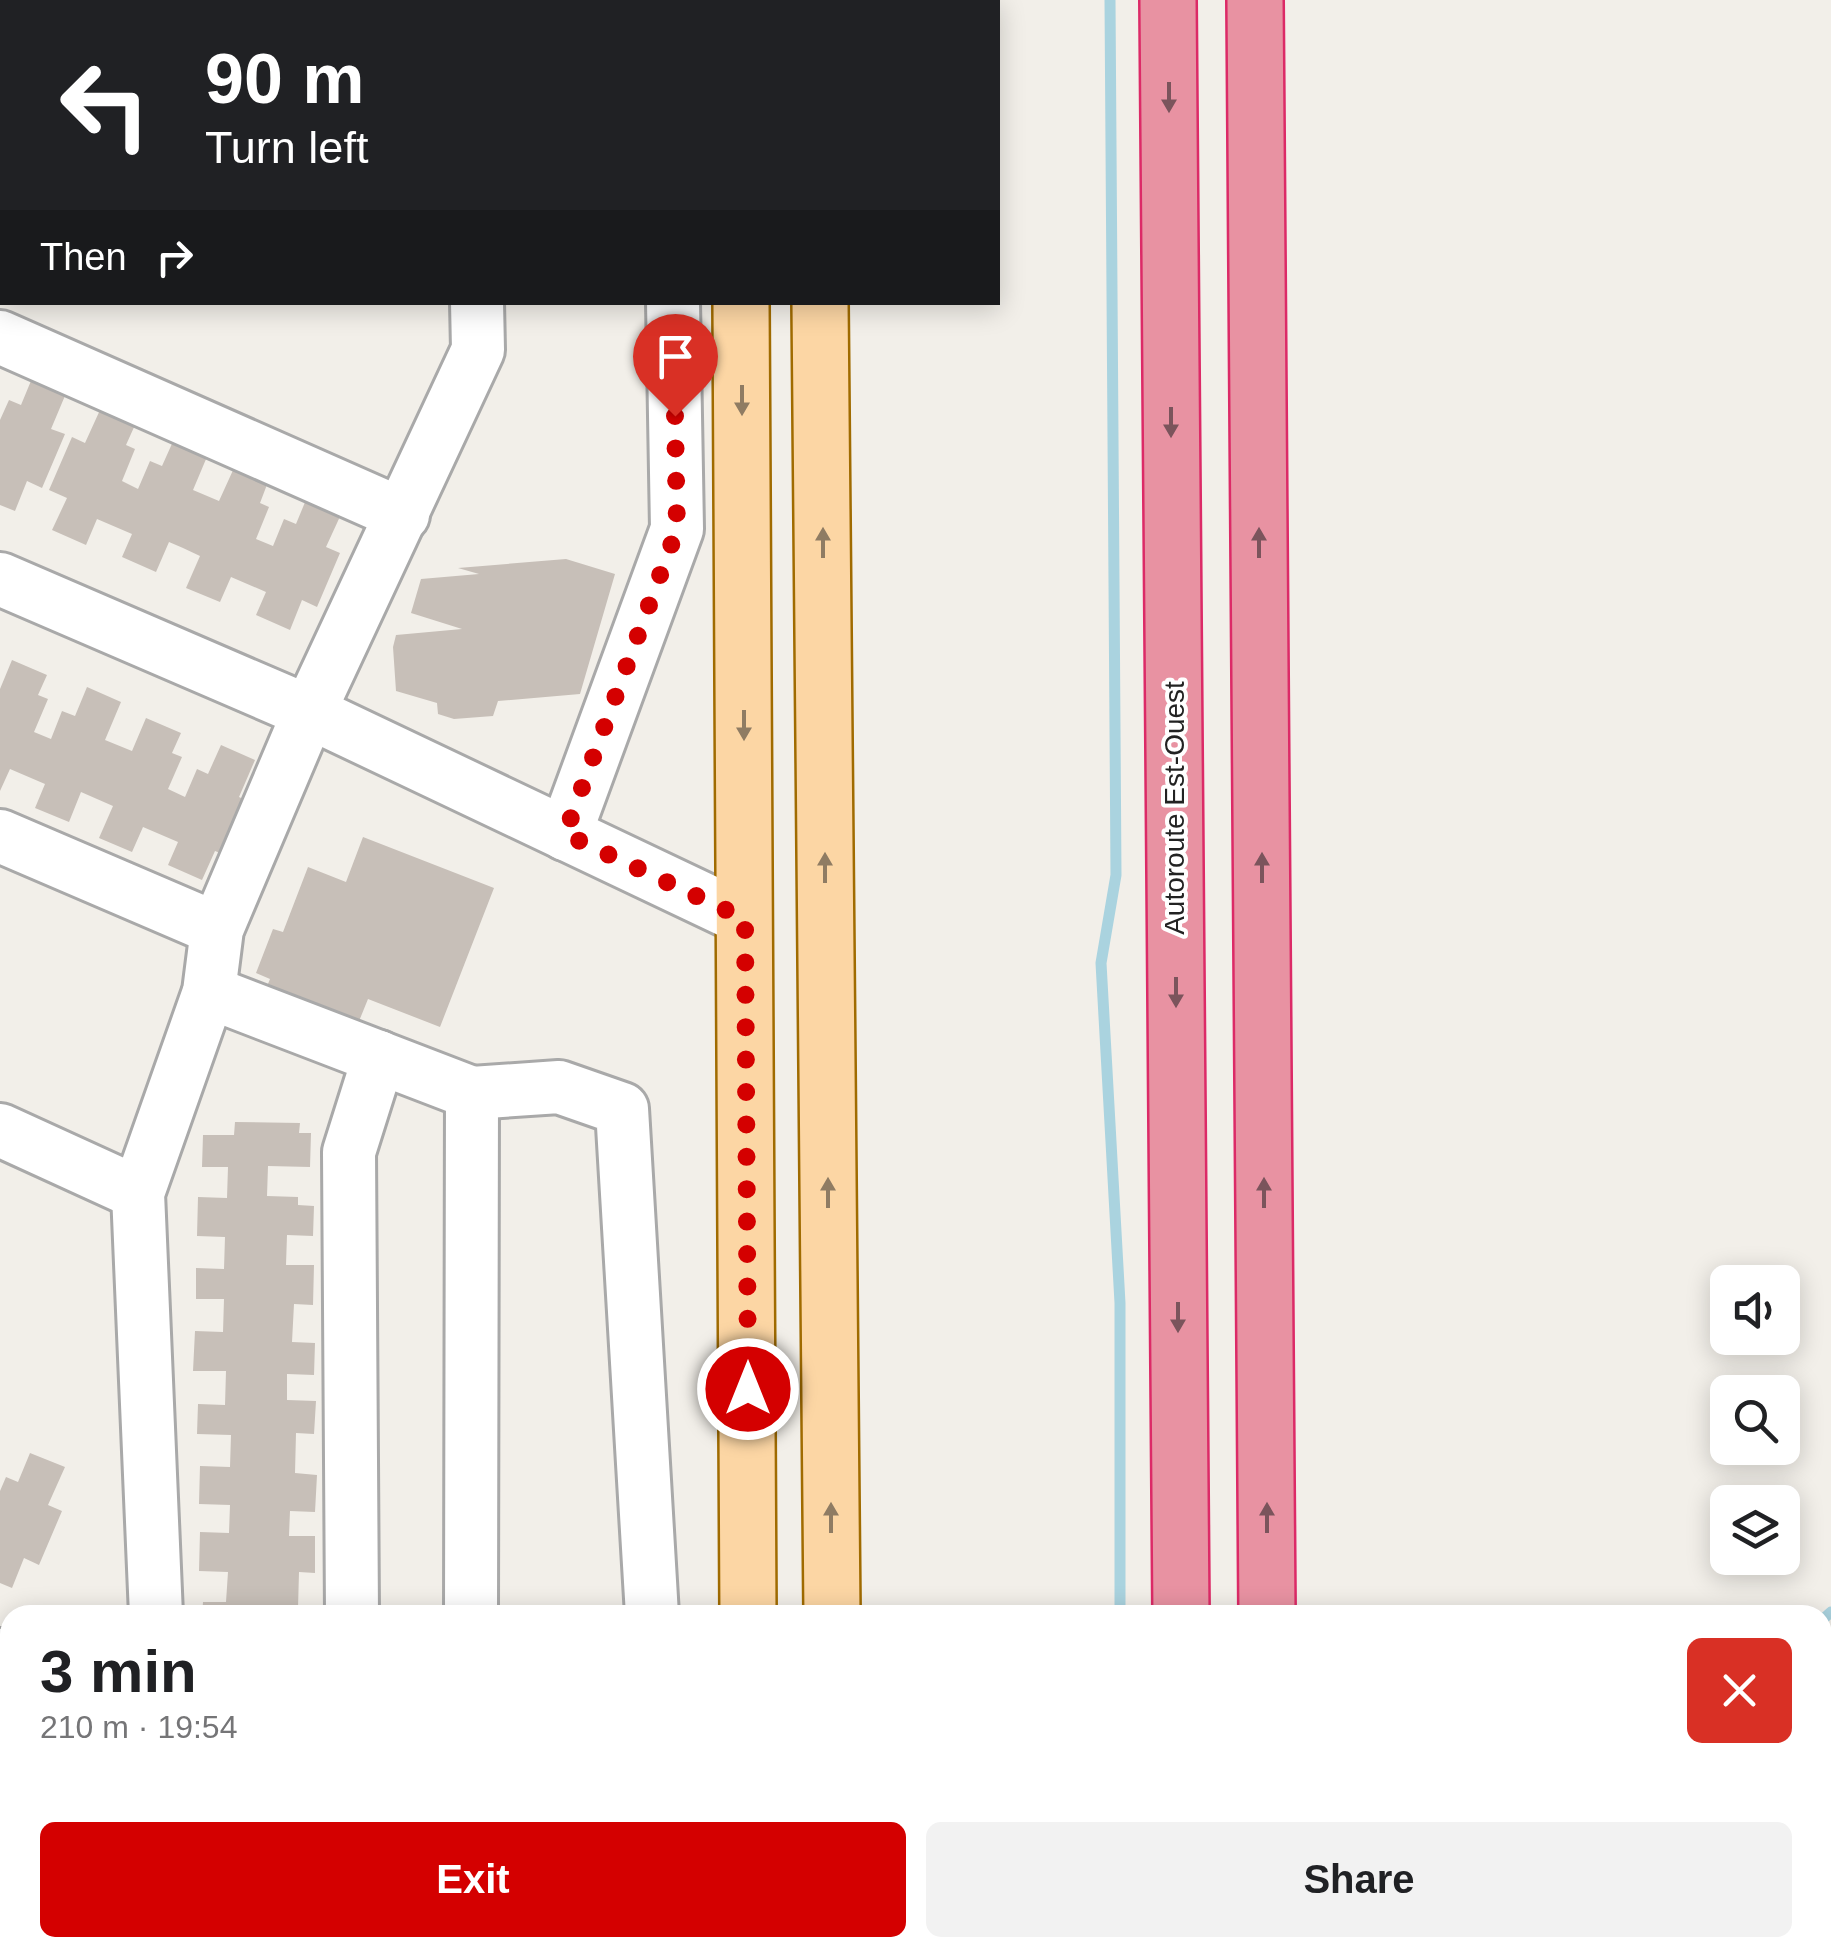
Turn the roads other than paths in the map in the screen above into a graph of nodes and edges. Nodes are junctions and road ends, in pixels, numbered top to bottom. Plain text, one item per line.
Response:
1 (1168, 0) edge
2 (1255, 0) edge
3 (477, 305) edge
4 (673, 305) edge
5 (741, 305) edge
6 (820, 305) edge
7 (0, 337) edge
8 (402, 515) junction
9 (0, 579) edge
10 (309, 712) junction
11 (565, 834) junction
12 (0, 836) edge
13 (745, 919) junction
14 (218, 930) junction
15 (209, 992) junction
16 (379, 1058) junction
17 (472, 1093) junction
18 (0, 1130) edge
19 (138, 1193) junction
20 (156, 1605) edge
21 (352, 1605) edge
22 (471, 1605) edge
23 (651, 1605) edge
24 (748, 1605) edge
25 (832, 1605) edge
26 (1181, 1605) edge
27 (1267, 1605) edge

1 -> 26 highway, Autoroute Est-Ouest
27 -> 2 highway
3 - 8 street
4 - 11 street
5 -> 13 main road
25 -> 6 main road
7 - 8 street
8 - 10 street
9 - 10 street
10 - 11 street
10 - 14 street
11 - 13 street
12 - 14 street
13 - 24 main road
14 - 15 street
15 - 16 street
15 - 19 street
16 - 17 street
16 - 21 street
17 - 22 street
17 - 23 street
18 - 19 street
19 - 20 street

